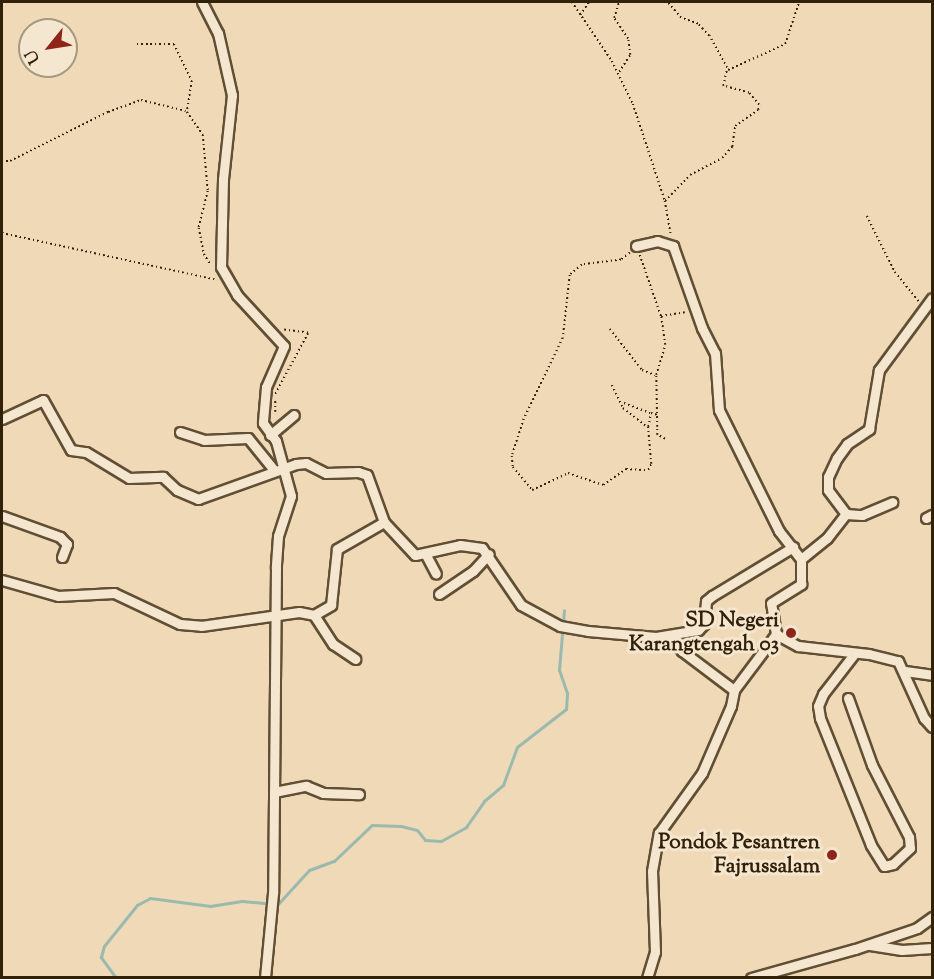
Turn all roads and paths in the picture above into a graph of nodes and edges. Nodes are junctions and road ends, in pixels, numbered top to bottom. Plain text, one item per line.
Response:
1 (202, 2) edge
2 (572, 2) edge
3 (589, 2) edge
4 (619, 2) edge
5 (667, 2) edge
6 (799, 2) edge
7 (580, 16) junction
8 (137, 44) dead end
9 (727, 71) junction
10 (618, 73) junction
11 (187, 112) junction
12 (2, 161) edge
13 (665, 201) junction
14 (867, 216) dead end
15 (2, 233) edge
16 (636, 246) junction
17 (673, 246) junction
18 (933, 298) edge
19 (924, 306) junction
20 (698, 309) junction
21 (661, 316) junction
22 (610, 329) dead end
23 (276, 336) junction
24 (656, 375) junction
25 (612, 385) dead end
26 (622, 403) junction
27 (275, 412) dead end
28 (651, 413) junction
29 (294, 415) dead end
30 (658, 415) junction
31 (2, 419) edge
32 (648, 427) junction
33 (180, 432) dead end
34 (270, 435) junction
35 (665, 439) dead end
36 (284, 467) junction
37 (274, 470) junction
38 (892, 502) dead end
39 (846, 513) junction
40 (2, 516) edge
41 (384, 522) junction
42 (793, 547) junction
43 (489, 554) junction
44 (426, 555) junction
45 (62, 557) dead end
46 (801, 560) junction
47 (436, 574) dead end
48 (2, 580) edge
49 (439, 594) dead end
50 (314, 615) junction
51 (275, 616) junction
52 (776, 634) junction
53 (670, 635) junction
54 (854, 654) junction
55 (355, 659) dead end
56 (905, 671) junction
57 (933, 675) edge
58 (735, 690) junction
59 (848, 698) dead end
60 (933, 727) edge
61 (274, 792) junction
62 (359, 794) dead end
63 (933, 917) edge
64 (867, 945) junction
65 (933, 948) edge
66 (265, 978) edge
67 (648, 978) edge
68 (751, 978) edge

1 - 23 street
2 - 7 path
3 - 7 path
4 - 10 path
5 - 9 path
6 - 9 path
7 - 10 path
8 - 11 path
9 - 13 path
10 - 13 path
11 - 12 path
11 - 15 path
13 - 17 path
14 - 19 path
16 - 17 street
16 - 21 path
16 - 32 path
17 - 20 street
18 - 19 street
19 - 39 street
20 - 21 path
20 - 42 street
21 - 24 path
22 - 24 path
23 - 27 path
23 - 34 street
24 - 30 path
25 - 26 path
26 - 28 path
26 - 32 path
28 - 30 path
28 - 32 path
29 - 34 street
30 - 35 path
31 - 37 street
33 - 37 street
34 - 36 street
36 - 37 street
36 - 41 street
36 - 51 street
38 - 39 street
39 - 46 street
40 - 45 street
41 - 44 street
41 - 50 street
42 - 46 street
42 - 53 street
43 - 44 street
43 - 49 street
43 - 53 street
44 - 47 street
46 - 52 street
48 - 51 street
50 - 51 street
50 - 55 street
51 - 61 street
52 - 54 street
52 - 58 street
53 - 58 street
54 - 56 street
54 - 59 street
56 - 57 street
56 - 60 street
58 - 67 street
61 - 62 street
61 - 66 street
63 - 64 street
64 - 65 street
64 - 68 street

